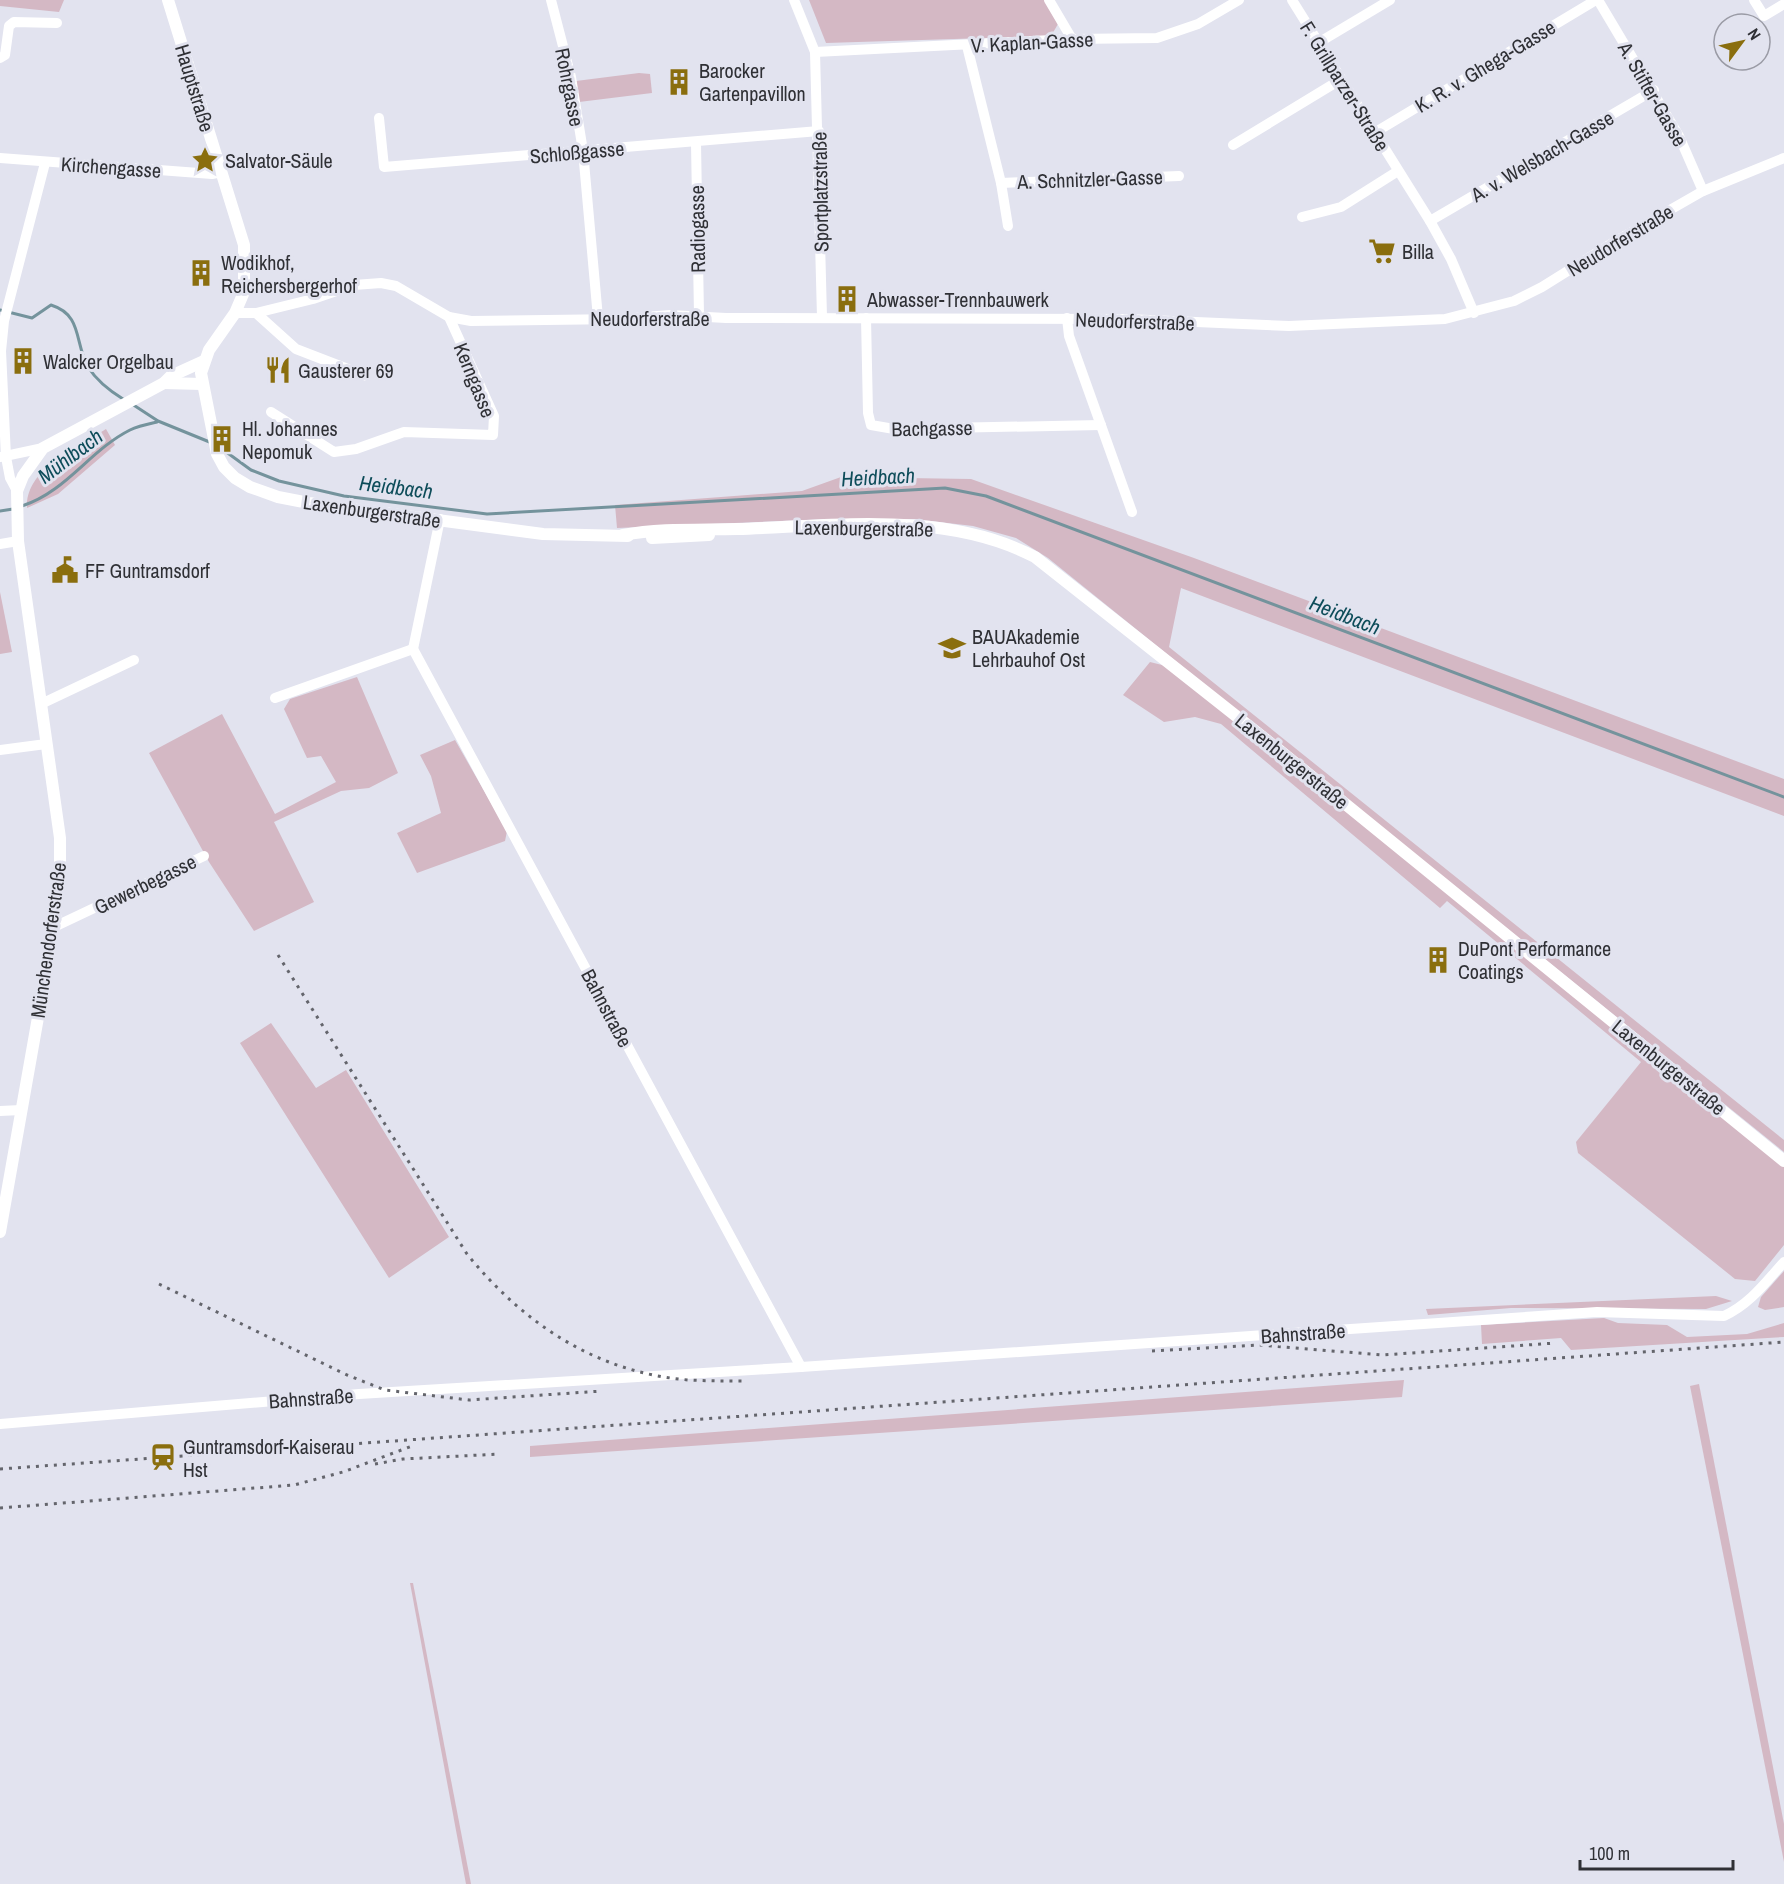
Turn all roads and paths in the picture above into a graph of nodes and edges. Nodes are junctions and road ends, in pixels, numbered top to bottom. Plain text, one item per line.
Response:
1 (168, 0) edge
2 (551, 0) edge
3 (794, 0) edge
4 (1049, 0) edge
5 (1239, 0) edge
6 (1292, 0) edge
7 (1390, 0) edge
8 (1597, 0) edge
9 (1754, 0) edge
10 (1784, 4) edge
11 (57, 23) dead end
12 (1072, 39) junction
13 (1318, 43) junction
14 (968, 46) junction
15 (815, 52) junction
16 (0, 58) edge
17 (1340, 80) junction
18 (1654, 90) junction
19 (379, 118) dead end
20 (819, 131) junction
21 (1374, 133) junction
22 (696, 143) junction
23 (1233, 145) dead end
24 (583, 151) junction
25 (0, 158) edge
26 (1784, 158) edge
27 (45, 163) junction
28 (1398, 171) junction
29 (222, 172) junction
30 (1179, 176) dead end
31 (1001, 183) junction
32 (1703, 191) junction
33 (1302, 217) dead end
34 (1431, 221) junction
35 (1008, 226) dead end
36 (256, 313) junction
37 (1474, 313) junction
38 (234, 314) junction
39 (699, 315) junction
40 (448, 317) junction
41 (822, 317) junction
42 (598, 318) junction
43 (866, 318) junction
44 (1067, 318) junction
45 (204, 361) junction
46 (366, 376) dead end
47 (164, 383) junction
48 (202, 384) junction
49 (272, 412) dead end
50 (1101, 424) junction
51 (43, 448) junction
52 (3, 457) edge
53 (16, 495) junction
54 (1132, 512) dead end
55 (440, 519) junction
56 (18, 541) junction
57 (0, 544) edge
58 (414, 649) junction
59 (134, 660) dead end
60 (275, 698) dead end
61 (41, 704) junction
62 (46, 744) junction
63 (0, 750) edge
64 (204, 856) dead end
65 (54, 927) junction
66 (21, 1110) junction
67 (0, 1111) edge
68 (1784, 1161) edge
69 (0, 1232) edge
70 (1784, 1262) edge
71 (801, 1367) junction
72 (0, 1424) edge

1 - 29 street, Hauptstraße
2 - 24 street, Rohrgasse
3 - 15 street, Sportplatzstraße
4 - 12 street
5 - 12 street, V. Kaplan-Gasse
6 - 13 street, F. Grillparzer-Straße
7 - 13 street
8 - 18 street, A. Stifter-Gasse
8 - 21 street, K. R. v. Ghega-Gasse
9 - 10 street
11 - 16 street
12 - 14 street, V. Kaplan-Gasse
13 - 17 street, F. Grillparzer-Straße
14 - 15 street, V. Kaplan-Gasse
14 - 31 street
15 - 20 street, Sportplatzstraße
17 - 21 street, F. Grillparzer-Straße
17 - 23 street
18 - 32 street, A. Stifter-Gasse
18 - 34 street, A. v. Welsbach-Gasse
19 - 24 street, Schloßgasse
20 - 22 street, Schloßgasse
20 - 41 street, Sportplatzstraße
21 - 28 street, F. Grillparzer-Straße
22 - 24 street, Schloßgasse
22 - 39 street, Radiogasse
24 - 42 street, Rohrgasse
25 - 27 street, Kirchengasse
26 - 32 street, Neudorferstraße
27 - 29 street, Kirchengasse
27 - 52 street
28 - 33 street, F. Grillparzer-Straße
28 - 34 street, F. Grillparzer-Straße
29 - 38 street, Hauptstraße
30 - 31 street, A. Schnitzler-Gasse
31 - 35 street
32 - 37 street, Neudorferstraße
34 - 37 street, F. Grillparzer-Straße
36 - 38 street, Kerngasse
36 - 40 street, Kerngasse
36 - 46 street
37 - 44 street, Neudorferstraße
38 - 45 street, Laxenburgerstraße
39 - 41 street, Neudorferstraße
39 - 42 street, Neudorferstraße
40 - 42 street, Neudorferstraße
40 - 49 street, Kerngasse
41 - 43 street, Neudorferstraße
43 - 44 street, Neudorferstraße
43 - 50 street, Bachgasse
44 - 50 street
45 - 47 street
45 - 48 street, Laxenburgerstraße
47 - 48 street
47 - 51 street
48 - 55 street, Laxenburgerstraße
50 - 54 street
51 - 52 street
51 - 53 street
52 - 53 street
53 - 56 street
55 - 58 street
55 - 68 street, Laxenburgerstraße
56 - 57 street
56 - 61 street, Münchendorferstraße
58 - 60 street
58 - 71 street, Bahnstraße
59 - 61 street
61 - 62 street, Münchendorferstraße
62 - 63 street
62 - 65 street, Münchendorferstraße
64 - 65 street, Gewerbegasse
65 - 66 street, Münchendorferstraße
66 - 67 street
66 - 69 street, Münchendorferstraße
70 - 71 street, Bahnstraße
71 - 72 street, Bahnstraße

